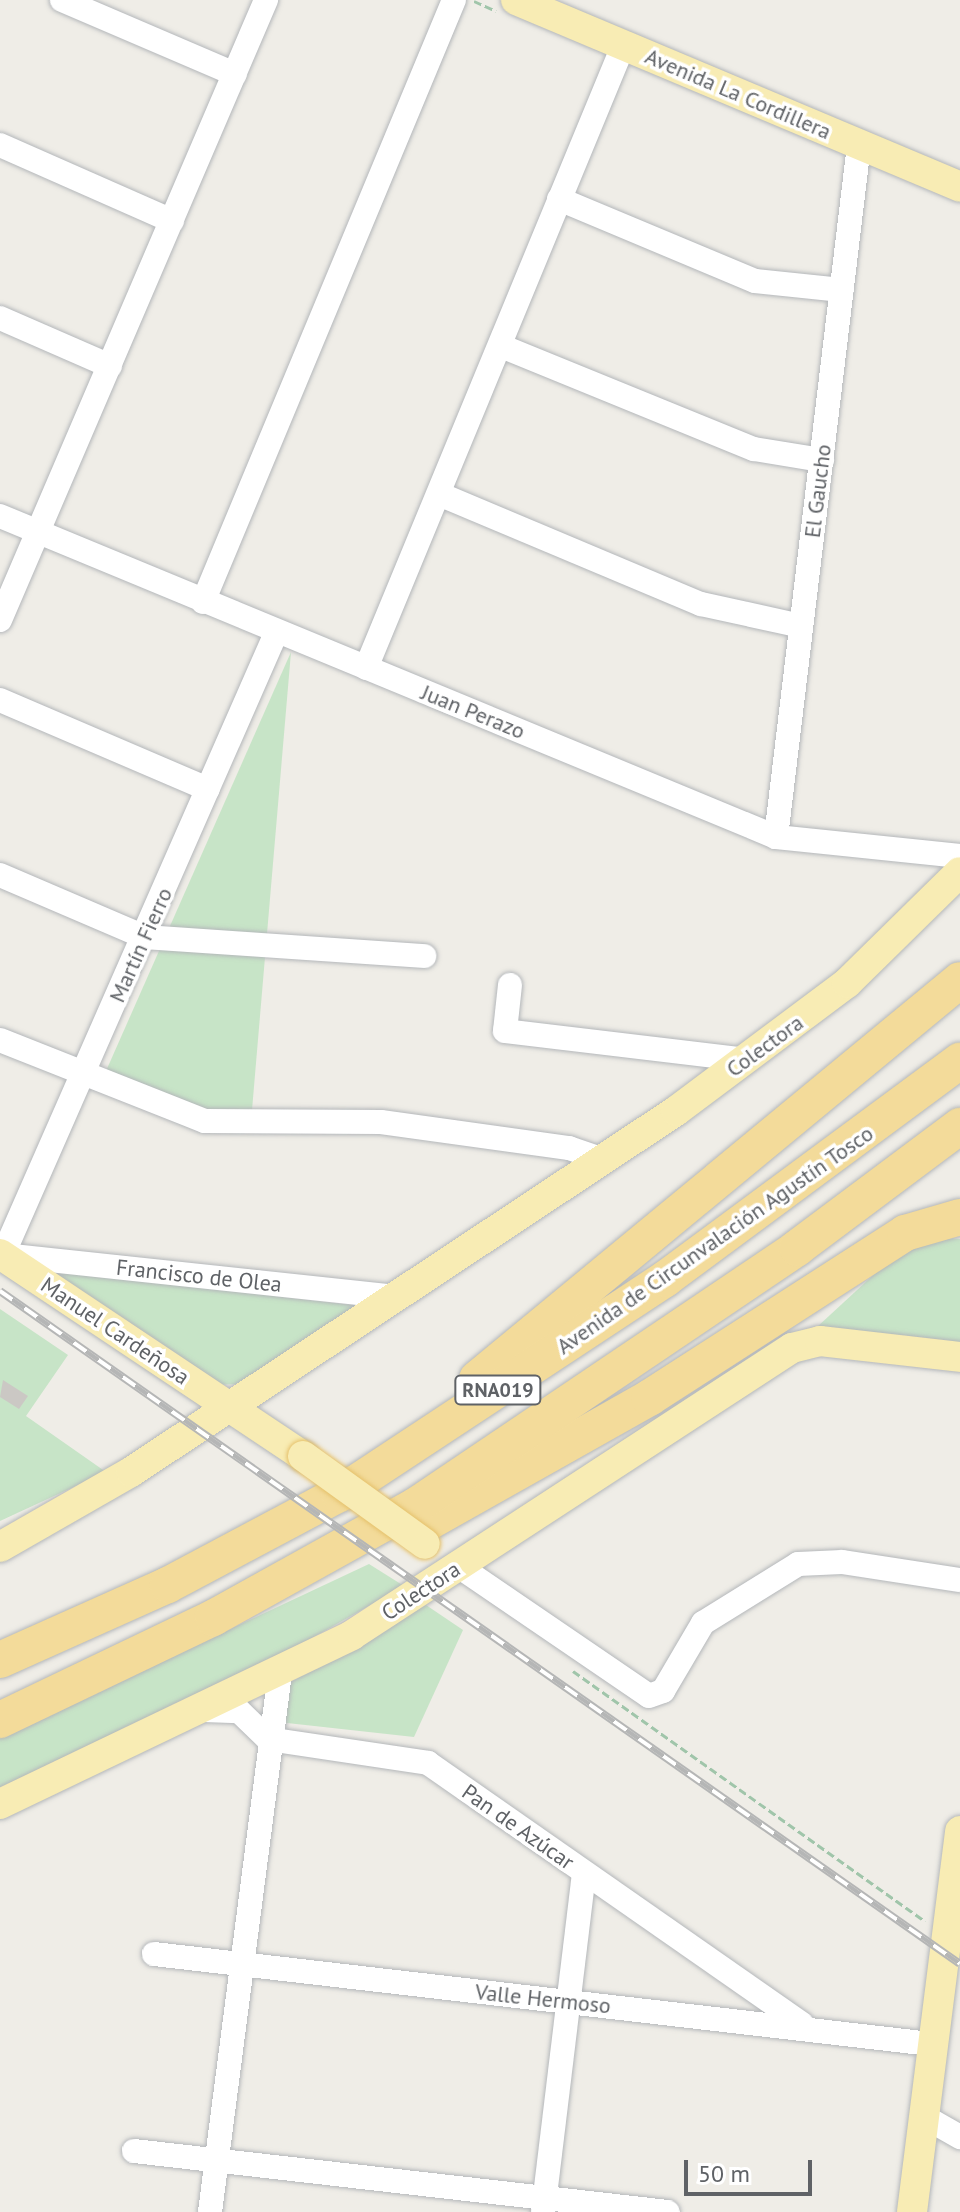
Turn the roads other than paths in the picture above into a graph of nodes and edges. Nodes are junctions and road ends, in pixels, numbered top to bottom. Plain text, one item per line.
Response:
1 (62, 0) edge
2 (266, 0) edge
3 (454, 0) edge
4 (516, 0) edge
5 (623, 46) junction
6 (235, 74) junction
7 (0, 145) edge
8 (859, 145) junction
9 (960, 187) edge
10 (559, 199) junction
11 (172, 221) junction
12 (842, 290) junction
13 (0, 318) edge
14 (501, 346) junction
15 (110, 366) junction
16 (822, 460) junction
17 (439, 494) junction
18 (0, 516) edge
19 (37, 532) junction
20 (203, 602) junction
21 (0, 620) edge
22 (801, 626) junction
23 (276, 633) junction
24 (366, 668) junction
25 (0, 700) edge
26 (208, 789) junction
27 (776, 837) junction
28 (960, 856) edge
29 (960, 872) edge
30 (0, 875) edge
31 (145, 937) junction
32 (424, 956) dead end
33 (960, 980) edge
34 (510, 985) dead end
35 (0, 1040) edge
36 (747, 1060) junction
37 (960, 1061) edge
38 (83, 1074) junction
39 (960, 1126) edge
40 (604, 1160) junction
41 (960, 1217) edge
42 (1, 1254) edge
43 (394, 1297) junction
44 (960, 1357) edge
45 (231, 1407) junction
46 (0, 1547) edge
47 (457, 1565) junction
48 (960, 1580) edge
49 (168, 1585) junction
50 (213, 1618) junction
51 (0, 1660) edge
52 (280, 1673) junction
53 (204, 1710) junction
54 (0, 1720) edge
55 (268, 1739) junction
56 (0, 1804) edge
57 (960, 1831) edge
58 (584, 1874) junction
59 (952, 1926) edge
60 (154, 1954) dead end
61 (241, 1964) junction
62 (567, 2002) junction
63 (804, 2026) junction
64 (931, 2044) junction
65 (923, 2116) junction
66 (960, 2137) edge
67 (134, 2151) dead end
68 (217, 2160) junction
69 (544, 2205) edge
70 (210, 2212) edge
71 (668, 2212) edge
72 (912, 2212) edge

1 - 6 street
2 - 6 street
3 - 20 street
4 - 5 main road, Avenida La Cordillera
5 - 8 main road, Avenida La Cordillera
5 - 10 street
6 - 11 street
7 - 11 street
8 - 9 main road, Avenida La Cordillera
8 - 12 street, El Gaucho
10 - 12 street
10 - 14 street
11 - 15 street
12 - 16 street, El Gaucho
13 - 15 street
14 - 16 street
14 - 17 street
15 - 19 street
16 - 22 street, El Gaucho
17 - 22 street
17 - 24 street
18 - 19 street, Juan Perazo
19 - 20 street, Juan Perazo
19 - 21 street
20 - 23 street, Juan Perazo
22 - 27 street, El Gaucho
23 - 24 street, Juan Perazo
23 - 26 street, Martín Fierro
24 - 27 street, Juan Perazo
25 - 26 street
26 - 31 street, Martín Fierro
27 - 28 street, Juan Perazo
29 - 36 main road, Colectora
30 - 31 street
31 - 32 street
31 - 38 street, Martín Fierro
33 - 49 highway
34 - 36 street
35 - 38 street
36 - 40 main road, Colectora
37 - 49 highway, Avenida de Circunvalación Agustín Tosco / RNA019
38 - 40 street
38 - 42 street, Martín Fierro
39 - 50 highway, RNA019
40 - 43 main road, Colectora
41 - 50 highway
42 - 43 street, Francisco de Olea
42 - 45 main road, Manuel Cardeñosa
43 - 45 main road, Colectora
44 - 47 main road, Colectora
45 - 46 main road, Colectora
45 - 47 main road, Manuel Cardeñosa, bridge
47 - 48 street
47 - 52 main road, Colectora
49 - 51 highway, Avenida de Circunvalación Agustín Tosco / RNA019
50 - 54 highway, RNA019
52 - 53 main road, Colectora
52 - 55 street
53 - 55 street
53 - 56 main road, Colectora
55 - 58 street, Pan de Azúcar
55 - 61 street
57 - 59 main road
58 - 62 street
58 - 63 street, Pan de Azúcar
59 - 64 main road
60 - 61 street, Valle Hermoso
61 - 62 street, Valle Hermoso
61 - 68 street
62 - 63 street, Valle Hermoso
62 - 69 street
63 - 64 street, Valle Hermoso
64 - 65 main road
65 - 66 street
65 - 72 main road
67 - 68 street
68 - 69 street
68 - 70 street
69 - 71 street

